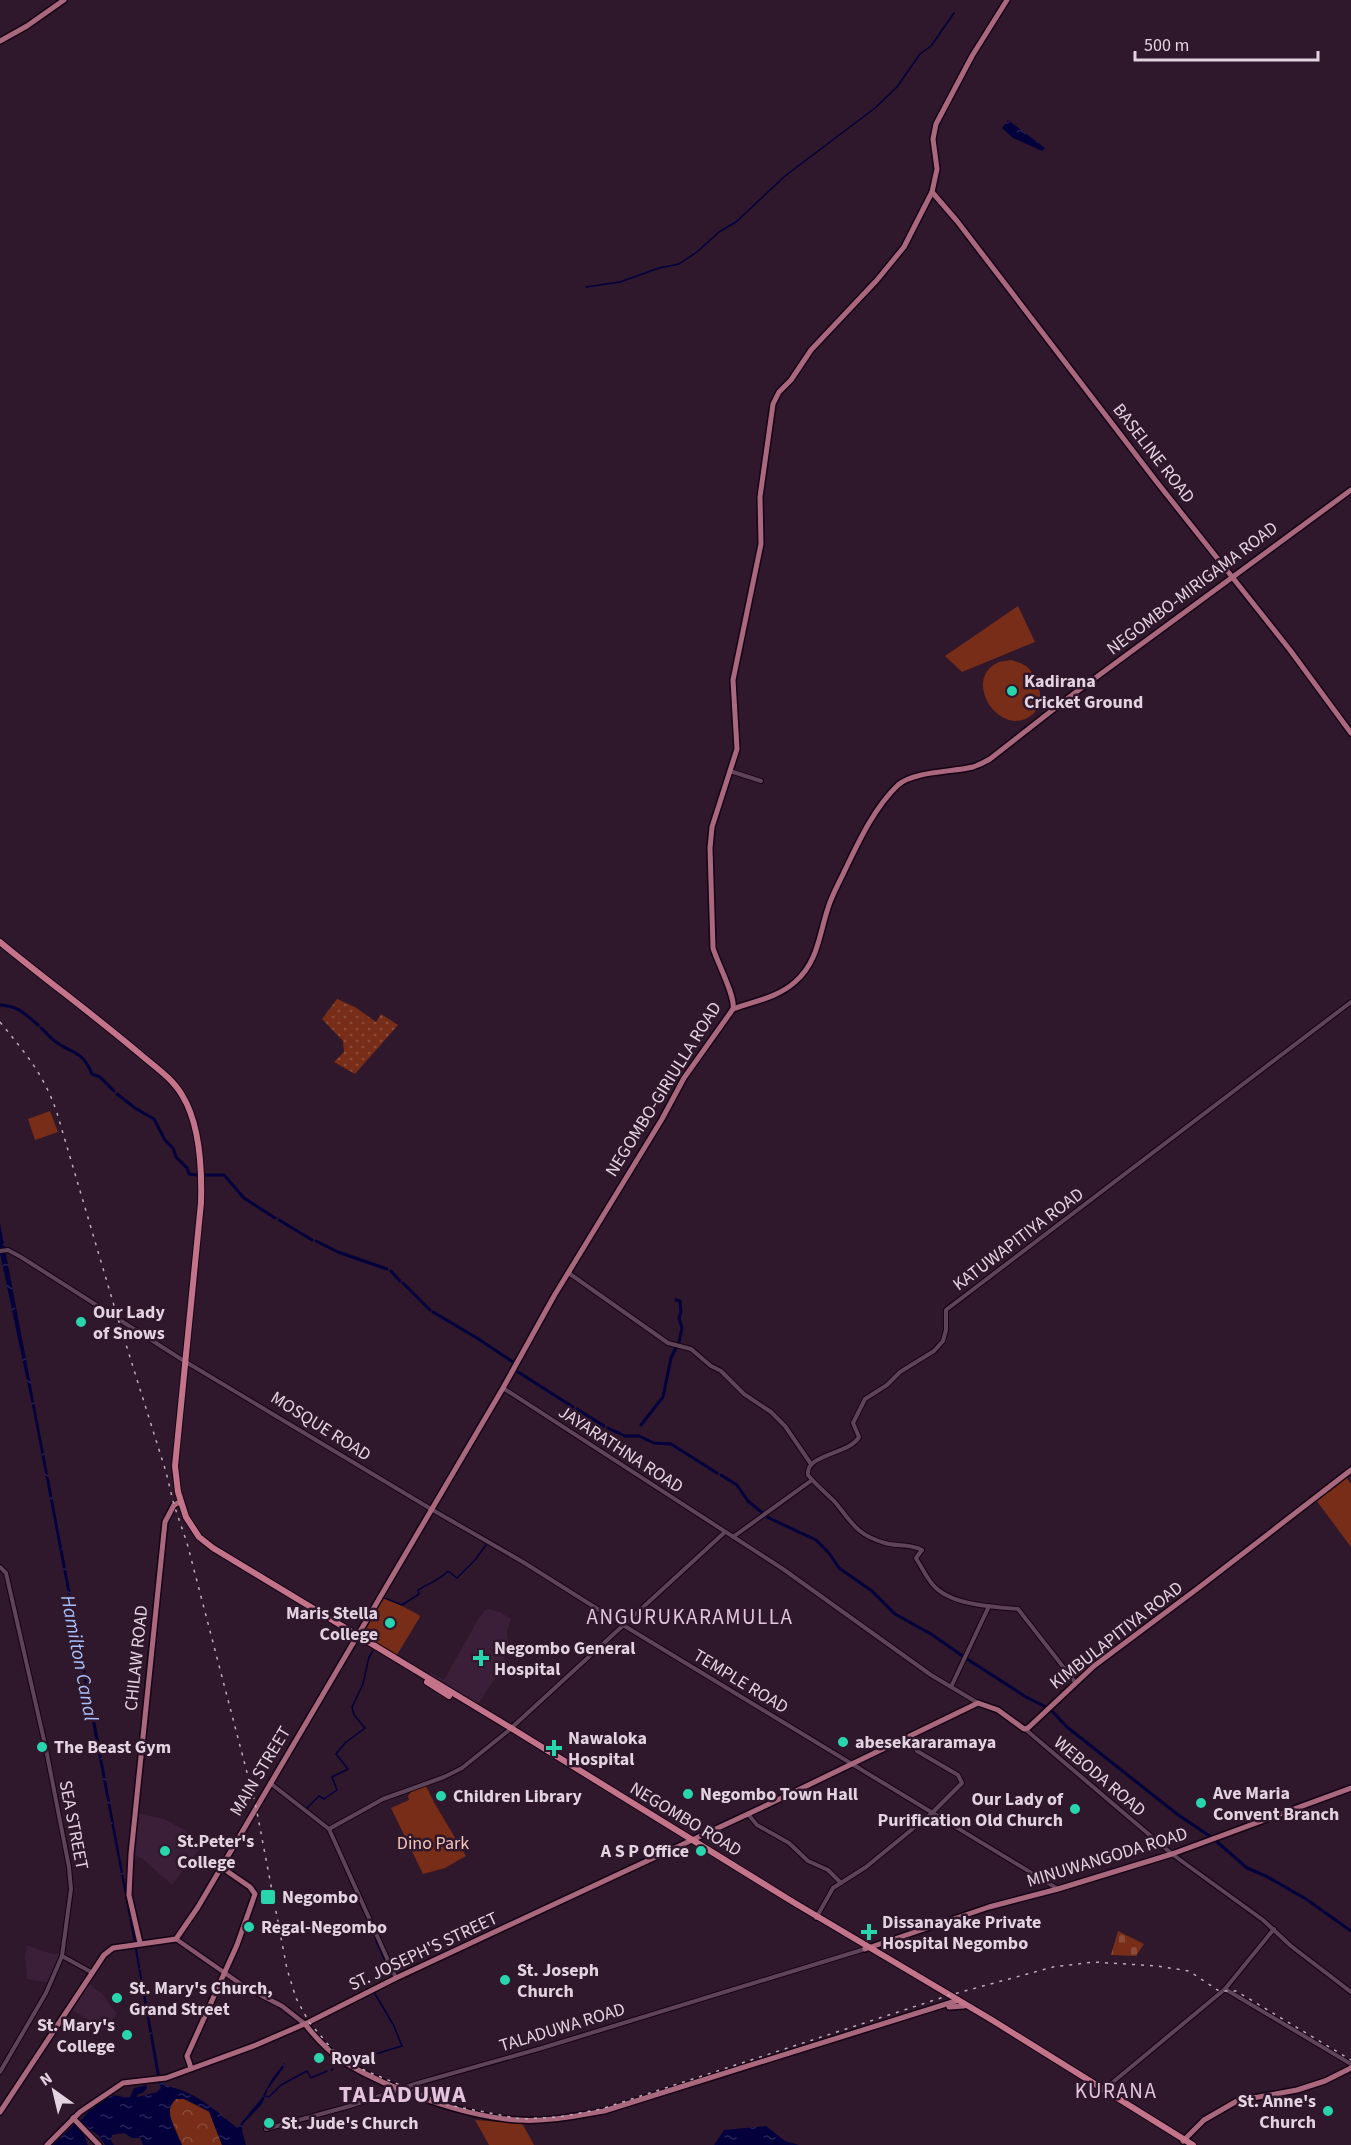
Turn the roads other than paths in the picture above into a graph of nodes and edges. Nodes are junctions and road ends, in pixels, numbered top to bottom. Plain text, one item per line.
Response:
1 (64, 0) edge
2 (1007, 0) edge
3 (0, 41) edge
4 (932, 192) junction
5 (1351, 490) edge
6 (1232, 577) junction
7 (1351, 733) edge
8 (730, 771) junction
9 (761, 781) dead end
10 (0, 943) edge
11 (1351, 1002) edge
12 (732, 1008) junction
13 (2, 1250) edge
14 (570, 1274) junction
15 (183, 1357) junction
16 (503, 1388) junction
17 (811, 1464) junction
18 (1351, 1470) edge
19 (812, 1480) junction
20 (179, 1504) junction
21 (431, 1509) junction
22 (725, 1532) junction
23 (733, 1537) junction
24 (0, 1568) edge
25 (989, 1606) junction
26 (622, 1625) junction
27 (356, 1637) junction
28 (1075, 1682) junction
29 (951, 1687) junction
30 (978, 1703) junction
31 (1024, 1729) junction
32 (510, 1730) junction
33 (909, 1737) junction
34 (853, 1764) junction
35 (270, 1783) junction
36 (1351, 1788) edge
37 (932, 1813) junction
38 (748, 1814) junction
39 (329, 1828) junction
40 (690, 1841) junction
41 (1172, 1854) junction
42 (221, 1867) junction
43 (841, 1883) junction
44 (1058, 1889) junction
45 (816, 1917) junction
46 (1274, 1929) junction
47 (176, 1939) junction
48 (137, 1944) junction
49 (867, 1948) junction
50 (62, 1956) junction
51 (92, 1972) junction
52 (226, 1974) junction
53 (396, 1978) junction
54 (1225, 1989) junction
55 (1351, 1992) edge
56 (958, 2002) junction
57 (948, 2006) junction
58 (305, 2024) junction
59 (1351, 2066) edge
60 (191, 2068) junction
61 (0, 2072) edge
62 (401, 2089) junction
63 (1102, 2091) junction
64 (0, 2112) edge
65 (76, 2120) junction
66 (266, 2128) dead end
67 (1185, 2142) edge
68 (47, 2145) edge
69 (99, 2145) edge
70 (1193, 2145) edge

1 - 3 main road
2 - 4 main road, NEGOMBO-GIRIULLA ROAD
4 - 6 main road, BASELINE ROAD
4 - 8 main road, NEGOMBO-GIRIULLA ROAD
5 - 6 main road, NEGOMBO-MIRIGAMA ROAD
6 - 7 main road, BASELINE ROAD
6 - 12 main road, NEGOMBO-MIRIGAMA ROAD
8 - 9 street
8 - 12 main road, NEGOMBO-GIRIULLA ROAD
10 - 15 highway, NEGOMBO ROAD
11 - 17 street, KATUWAPITIYA ROAD
12 - 14 main road, NEGOMBO-GIRIULLA ROAD
13 - 15 street, MOSQUE ROAD
14 - 16 main road, NEGOMBO-GIRIULLA ROAD
14 - 17 street
15 - 20 highway, NEGOMBO ROAD
15 - 21 street, MOSQUE ROAD
16 - 21 main road, NEGOMBO-GIRIULLA ROAD
16 - 22 street, JAYARATHNA ROAD
17 - 19 street
18 - 28 main road, KIMBULAPITIYA ROAD
19 - 23 street
19 - 25 street
20 - 27 highway, NEGOMBO ROAD
20 - 48 main road, CHILAW ROAD
21 - 26 street, TEMPLE ROAD
21 - 27 main road, NEGOMBO-GIRIULLA ROAD
22 - 23 street
22 - 26 street
23 - 29 street
24 - 50 street, SEA STREET
25 - 28 street
25 - 29 street
26 - 32 street
26 - 34 street, TEMPLE ROAD
27 - 32 highway, NEGOMBO ROAD
27 - 35 main road, MAIN STREET
28 - 31 main road, KIMBULAPITIYA ROAD
29 - 30 street
30 - 31 main road
30 - 33 main road
31 - 41 street, WEBODA ROAD
32 - 39 street
32 - 40 highway, NEGOMBO ROAD
33 - 34 main road
33 - 37 street
34 - 37 street, TEMPLE ROAD
34 - 38 main road
35 - 39 street
35 - 42 main road, MAIN STREET
36 - 41 main road, MINUWANGODA ROAD
37 - 43 street
37 - 44 street, TEMPLE ROAD
38 - 40 main road
38 - 43 street
39 - 53 street
40 - 45 highway, NEGOMBO ROAD
40 - 53 main road, ST. JOSEPH'S STREET
41 - 44 main road, MINUWANGODA ROAD
41 - 46 street, WEBODA ROAD
42 - 47 main road, MAIN STREET
42 - 52 main road
43 - 45 street
44 - 49 main road, MINUWANGODA ROAD
45 - 49 highway, NEGOMBO ROAD
46 - 54 street
46 - 55 street, WEBODA ROAD
47 - 48 main road
47 - 52 main road
48 - 51 main road
49 - 56 highway, NEGOMBO ROAD
49 - 62 street, TALADUWA ROAD
50 - 51 street
50 - 61 street, SEA STREET
51 - 64 main road
52 - 58 main road
52 - 60 main road
53 - 58 main road, ST. JOSEPH'S STREET
54 - 59 street
54 - 63 street
56 - 57 main road
56 - 57 main road
56 - 63 highway, NEGOMBO ROAD
57 - 62 main road
58 - 60 main road, ST. JOSEPH'S STREET
58 - 62 main road
59 - 67 main road
60 - 65 main road, ST. JOSEPH'S STREET
62 - 66 street, TALADUWA ROAD
63 - 67 highway, NEGOMBO ROAD
65 - 68 main road, ST. JOSEPH'S STREET
65 - 69 main road
67 - 70 highway, NEGOMBO ROAD

